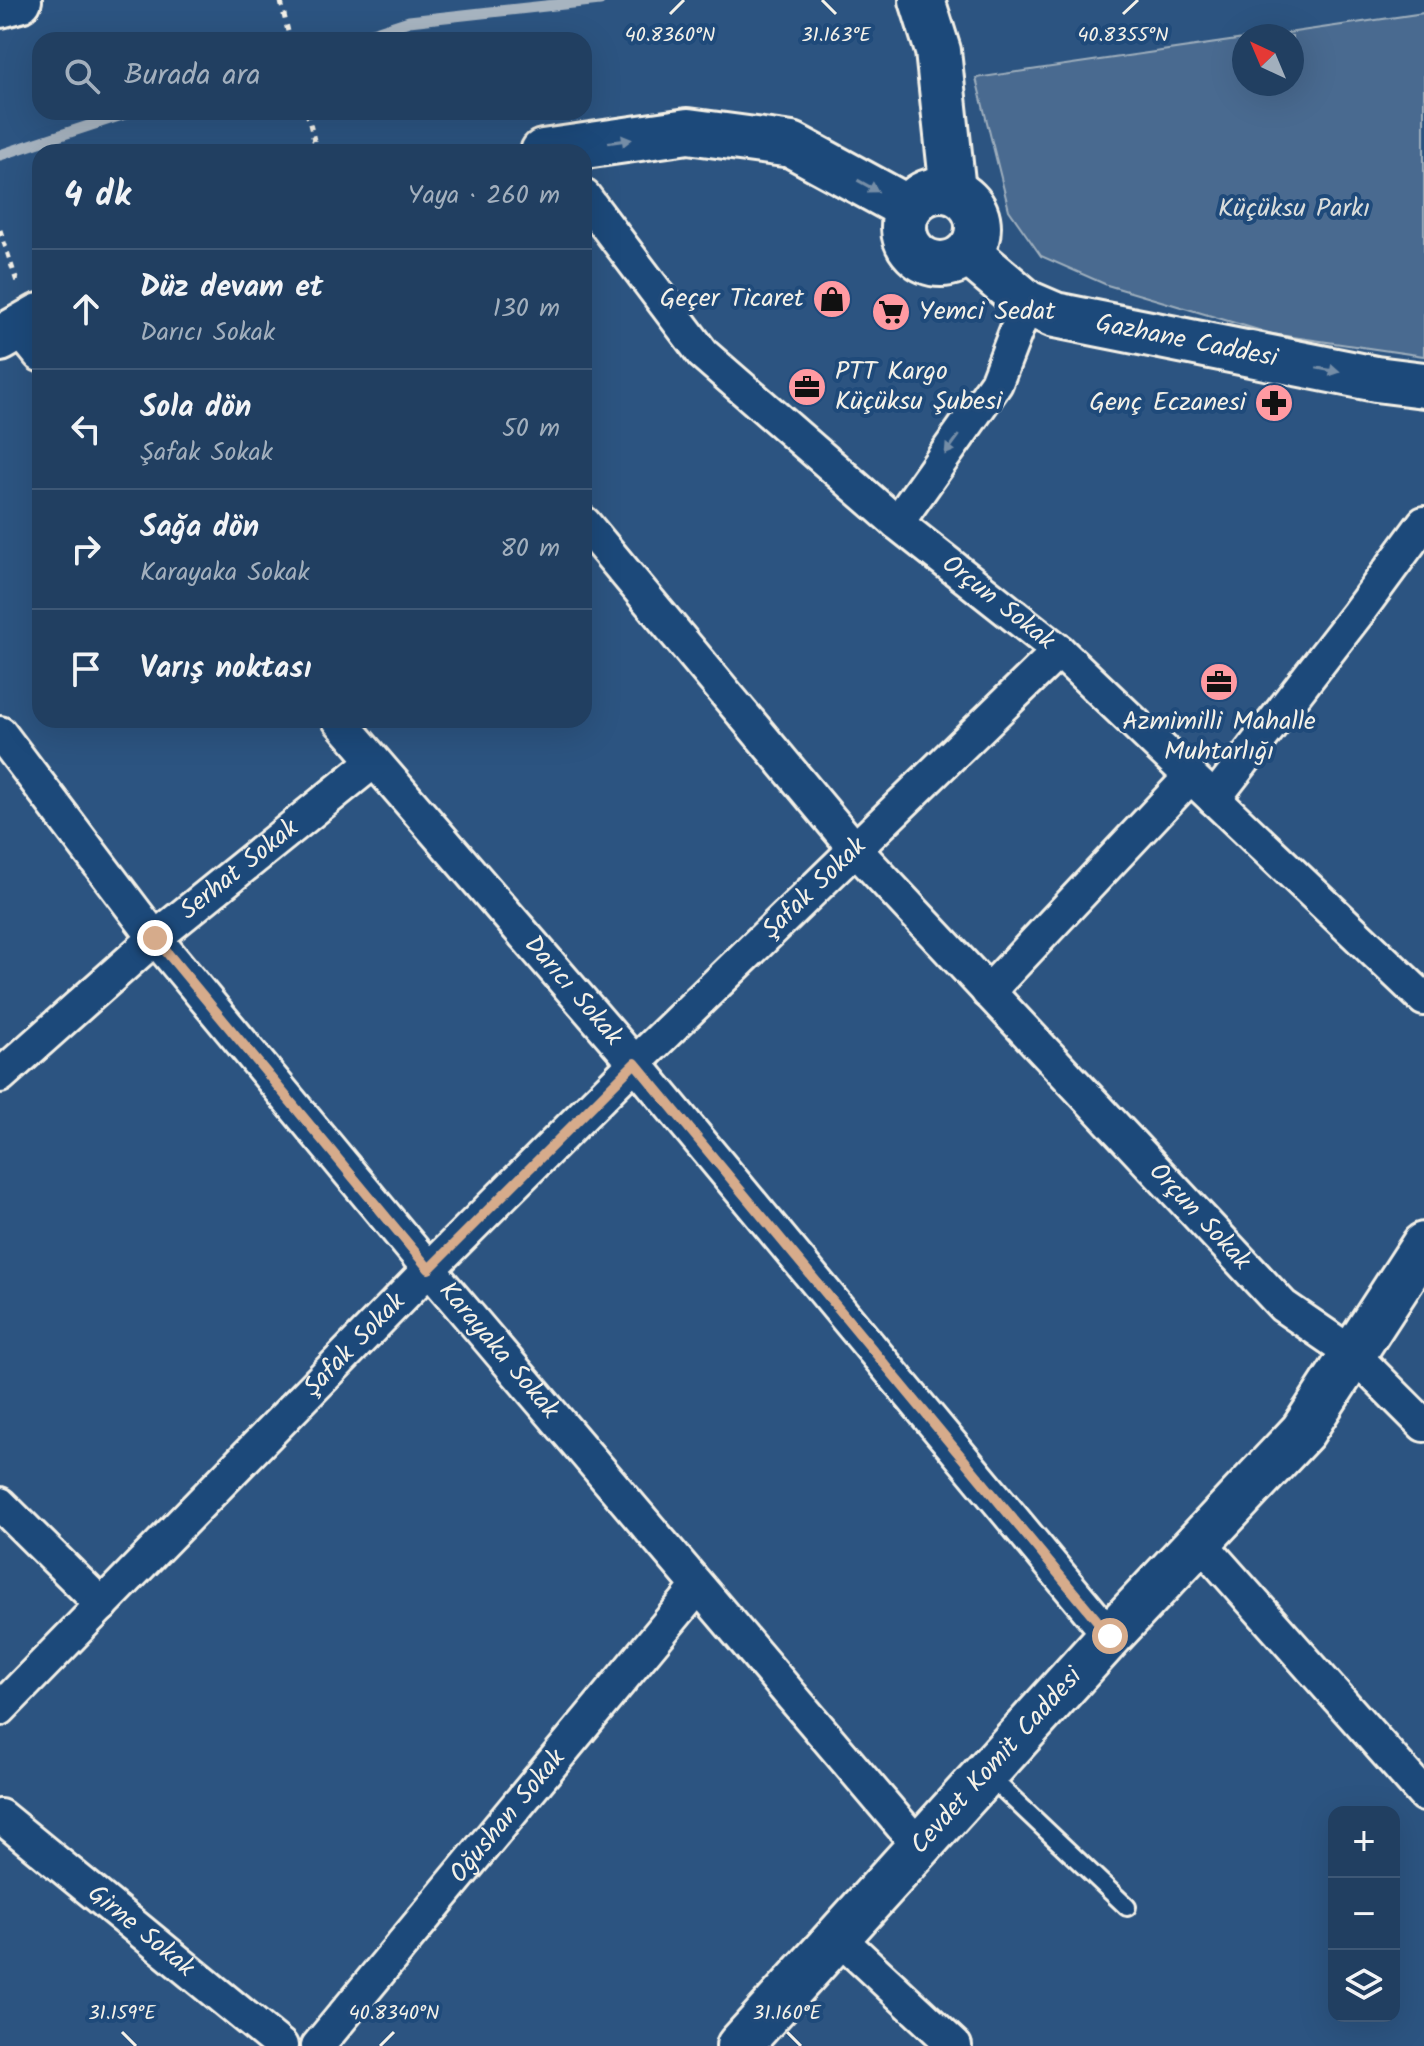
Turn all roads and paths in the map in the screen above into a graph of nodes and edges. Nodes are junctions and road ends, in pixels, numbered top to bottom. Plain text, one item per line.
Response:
1 (19, 0) edge
2 (922, 0) edge
3 (281, 2) dead end
4 (0, 5) edge
5 (288, 32) edge
6 (309, 120) edge
7 (315, 144) edge
8 (592, 146) edge
9 (953, 191) junction
10 (592, 207) edge
11 (908, 208) junction
12 (0, 230) edge
13 (968, 253) junction
14 (1027, 303) junction
15 (24, 326) edge
16 (1424, 385) edge
17 (897, 523) junction
18 (1424, 523) edge
19 (592, 533) edge
20 (1059, 651) junction
21 (345, 728) edge
22 (0, 733) edge
23 (373, 762) junction
24 (1191, 776) junction
25 (1214, 799) junction
26 (855, 849) junction
27 (155, 938) junction
28 (988, 992) junction
29 (1424, 999) edge
30 (635, 1063) junction
31 (0, 1076) edge
32 (1424, 1245) edge
33 (429, 1269) junction
34 (1353, 1354) junction
35 (1424, 1425) edge
36 (0, 1504) edge
37 (1198, 1540) junction
38 (698, 1587) junction
39 (102, 1605) junction
40 (1110, 1636) junction
41 (0, 1709) edge
42 (986, 1773) junction
43 (1424, 1795) edge
44 (0, 1816) edge
45 (919, 1846) junction
46 (1127, 1907) dead end
47 (838, 1937) junction
48 (281, 2046) edge
49 (318, 2046) edge
50 (739, 2046) edge
51 (955, 2046) edge

1 - 4 street
2 - 9 street
3 - 5 path
6 - 7 path
8 -> 11 street
9 - 11 street
9 - 13 street
10 - 17 street, Orçun Sokak
11 - 13 street
12 - 15 path
13 - 14 street, Gazhane Caddesi
14 -> 16 street, Gazhane Caddesi
14 -> 17 street
17 - 20 street, Orçun Sokak
18 - 25 street
19 - 26 street, Orçun Sokak
20 - 24 street, Orçun Sokak
20 - 26 street, Şafak Sokak
21 - 23 street, Darıcı Sokak
22 - 27 street, Karayaka Sokak
23 - 27 street, Serhat Sokak
23 - 30 street, Darıcı Sokak
24 - 25 street, Orçun Sokak
24 - 28 street
25 - 29 street, Orçun Sokak
26 - 28 street, Orçun Sokak
26 - 30 street, Şafak Sokak
27 - 31 street, Serhat Sokak
27 - 33 street, Karayaka Sokak
28 - 34 street, Orçun Sokak
30 - 33 street, Şafak Sokak
30 - 40 street, Darıcı Sokak
32 - 34 street, Cevdet Komit Caddesi
33 - 38 street, Karayaka Sokak
33 - 39 street, Şafak Sokak
34 - 35 street
34 - 37 street, Cevdet Komit Caddesi
36 - 39 street
37 - 40 street, Cevdet Komit Caddesi
37 - 43 street
38 - 45 street, Karayaka Sokak
38 - 49 street, Oğushan Sokak
39 - 41 street, Şafak Sokak
40 - 42 street, Cevdet Komit Caddesi
42 - 45 street, Cevdet Komit Caddesi
42 - 46 lane
44 - 48 street, Girne Sokak
45 - 47 street, Cevdet Komit Caddesi
47 - 50 street, Cevdet Komit Caddesi
47 - 51 street

